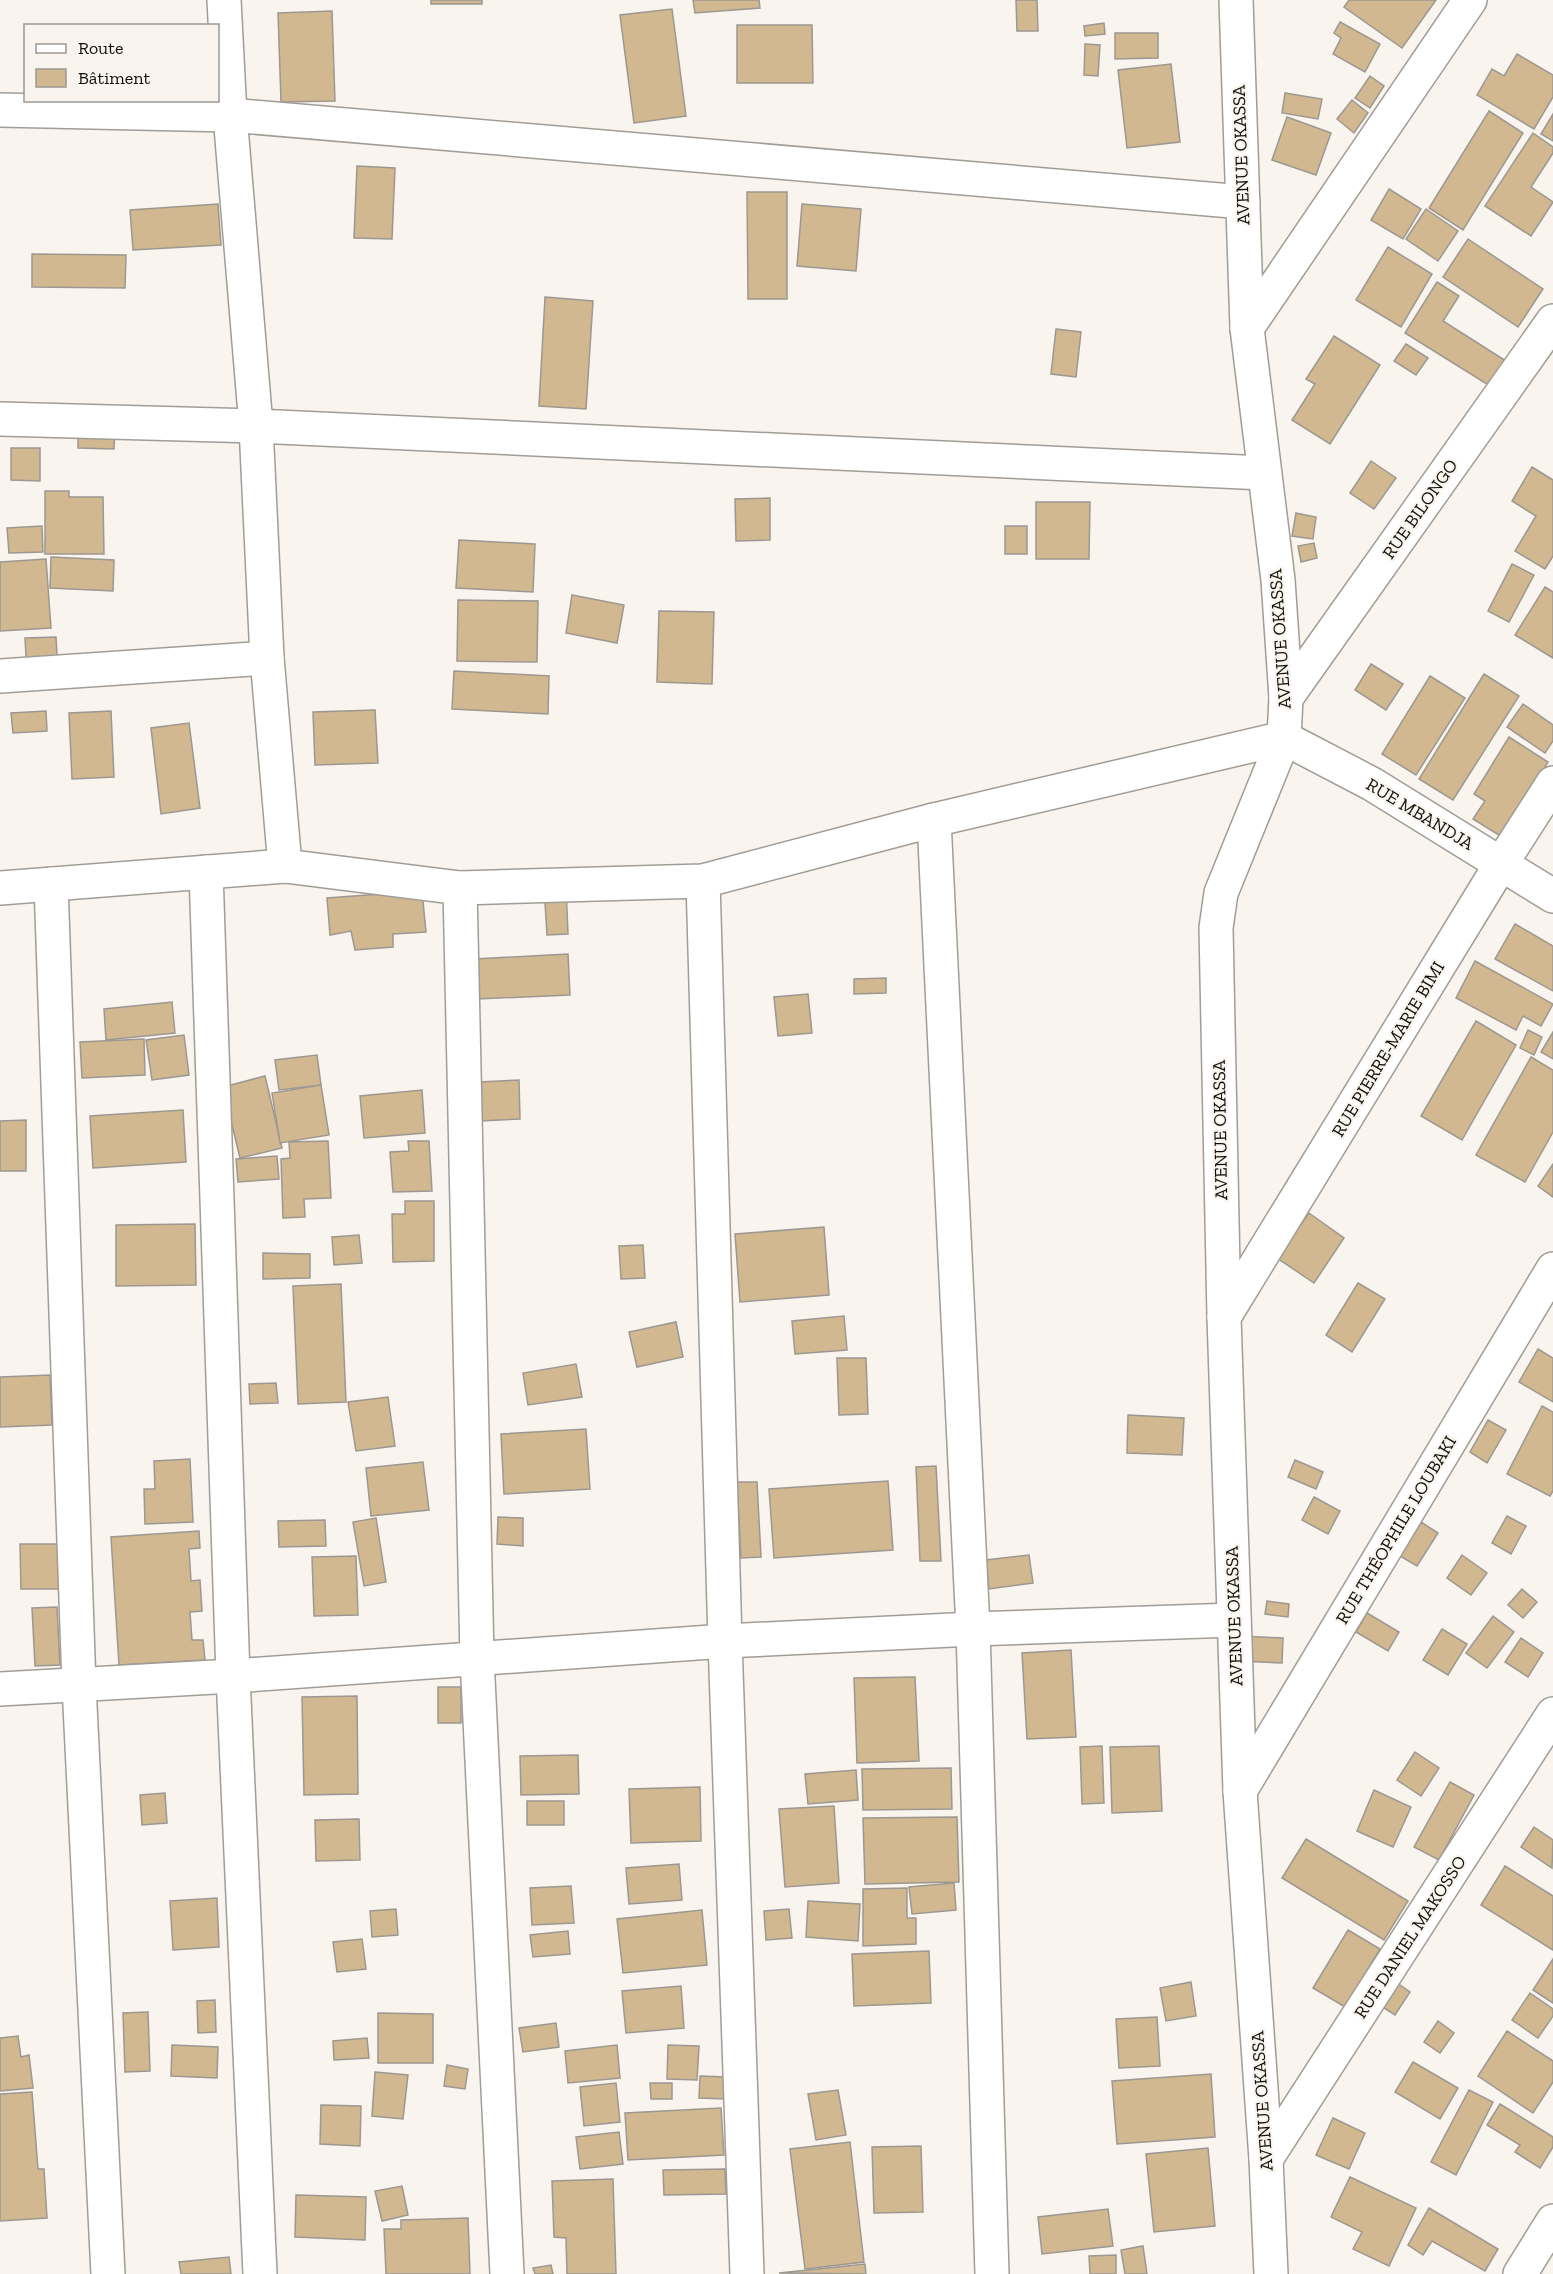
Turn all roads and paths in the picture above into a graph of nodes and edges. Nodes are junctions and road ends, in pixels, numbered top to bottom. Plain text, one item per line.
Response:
1 (224, 0) edge
2 (1236, 0) edge
3 (1470, 0) edge
4 (0, 110) edge
5 (230, 115) junction
6 (1243, 202) junction
7 (1553, 321) edge
8 (1247, 328) junction
9 (0, 419) edge
10 (256, 426) junction
11 (1264, 473) junction
12 (267, 658) junction
13 (0, 676) edge
14 (1286, 698) junction
15 (1284, 738) junction
16 (1553, 783) edge
17 (934, 820) junction
18 (1501, 864) junction
19 (285, 866) junction
20 (206, 872) junction
21 (703, 881) junction
22 (51, 884) junction
23 (0, 888) edge
24 (460, 888) junction
25 (1553, 896) edge
26 (1553, 1269) edge
27 (1224, 1317) junction
28 (1234, 1620) junction
29 (973, 1629) junction
30 (725, 1641) junction
31 (477, 1658) junction
32 (232, 1676) junction
33 (79, 1684) junction
34 (0, 1689) edge
35 (1553, 1714) edge
36 (1240, 1791) junction
37 (1266, 2159) junction
38 (1553, 2221) edge
39 (108, 2274) edge
40 (260, 2274) edge
41 (507, 2274) edge
42 (747, 2274) edge
43 (992, 2274) edge
44 (1271, 2274) edge
45 (1520, 2274) edge

1 - 5 street
2 - 6 street, AVENUE OKASSA
3 - 8 street
4 - 5 street
5 - 6 street
5 - 10 street
6 - 8 street, AVENUE OKASSA
7 - 14 street, RUE BILONGO
8 - 11 street, AVENUE OKASSA
9 - 10 street
10 - 11 street
10 - 12 street
11 - 14 street, AVENUE OKASSA
12 - 13 street
12 - 19 street
14 - 15 street, AVENUE OKASSA
15 - 17 street
15 - 18 street, RUE MBANDJA
15 - 27 street, AVENUE OKASSA
16 - 18 street, RUE PIERRE-MARIE BIMI
17 - 21 street
17 - 29 street
18 - 25 street, RUE MBANDJA
18 - 27 street, RUE PIERRE-MARIE BIMI
19 - 20 street
19 - 24 street
20 - 22 street
20 - 32 street
21 - 24 street
21 - 30 street
22 - 23 street
22 - 33 street
24 - 31 street
26 - 36 street, RUE THÉOPHILE LOUBAKI
27 - 28 street, AVENUE OKASSA
28 - 29 street
28 - 36 street, AVENUE OKASSA
29 - 30 street
29 - 43 street
30 - 31 street
30 - 42 street
31 - 32 street
31 - 41 street
32 - 33 street
32 - 40 street
33 - 34 street
33 - 39 street
35 - 37 street, RUE DANIEL MAKOSSO
36 - 37 street, AVENUE OKASSA
37 - 44 street, AVENUE OKASSA
38 - 45 street

